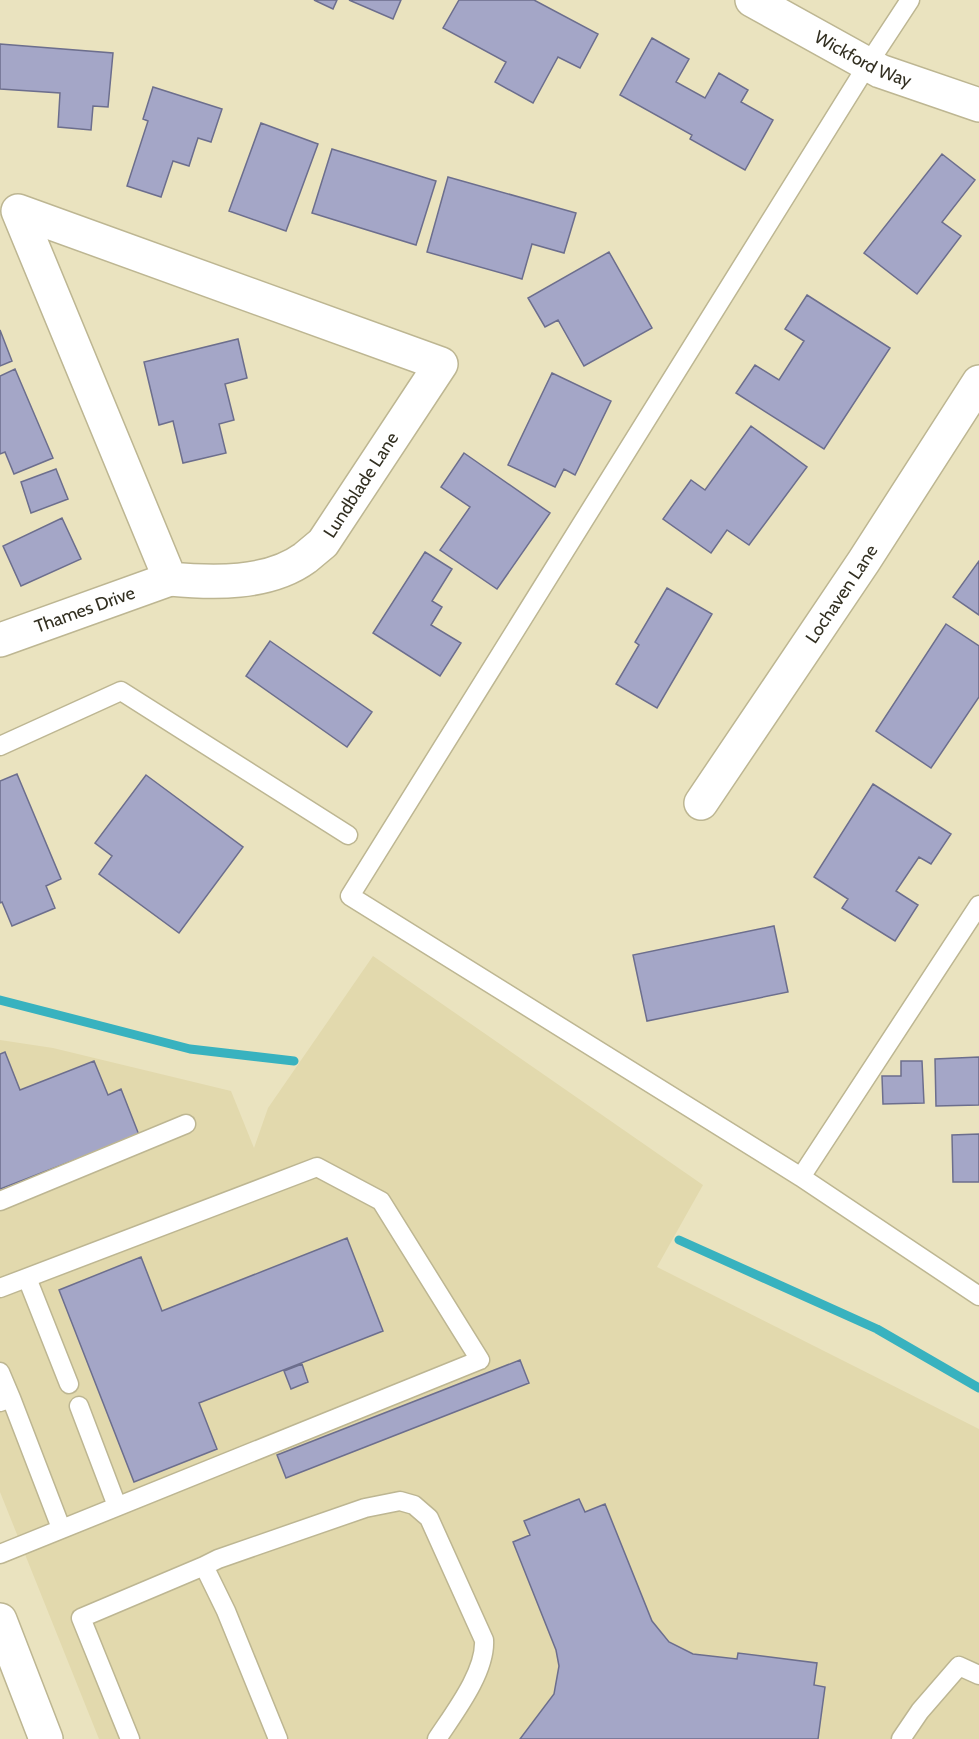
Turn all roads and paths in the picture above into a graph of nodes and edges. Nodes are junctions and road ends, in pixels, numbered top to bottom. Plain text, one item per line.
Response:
1 (752, 0) edge
2 (910, 0) edge
3 (868, 64) junction
4 (979, 105) edge
5 (979, 382) edge
6 (170, 579) junction
7 (0, 640) edge
8 (0, 746) edge
9 (701, 803) dead end
10 (348, 835) dead end
11 (979, 905) edge
12 (186, 1124) dead end
13 (801, 1177) junction
14 (0, 1202) edge
15 (27, 1278) junction
16 (0, 1288) edge
17 (979, 1296) edge
18 (0, 1372) edge
19 (69, 1383) dead end
20 (5, 1400) edge
21 (79, 1406) dead end
22 (117, 1506) junction
23 (62, 1528) junction
24 (0, 1554) edge
25 (204, 1566) junction
26 (0, 1620) edge
27 (979, 1675) edge
28 (46, 1739) edge
29 (130, 1739) edge
30 (278, 1739) edge
31 (437, 1739) edge
32 (901, 1739) edge

1 - 3 street, Wickford Way
2 - 3 lane
3 - 4 street, Wickford Way
3 - 13 lane
5 - 9 street, Lochaven Lane
6 - 6 street, Lundblade Lane
6 - 7 street, Thames Drive
8 - 10 lane
11 - 13 lane
12 - 14 lane
13 - 17 lane
15 - 16 lane
15 - 19 lane
15 - 22 lane
18 - 20 lane
20 - 23 lane
21 - 22 lane
22 - 23 lane
23 - 24 lane
25 - 29 lane
25 - 30 lane
25 - 31 lane
26 - 28 street
27 - 32 lane

